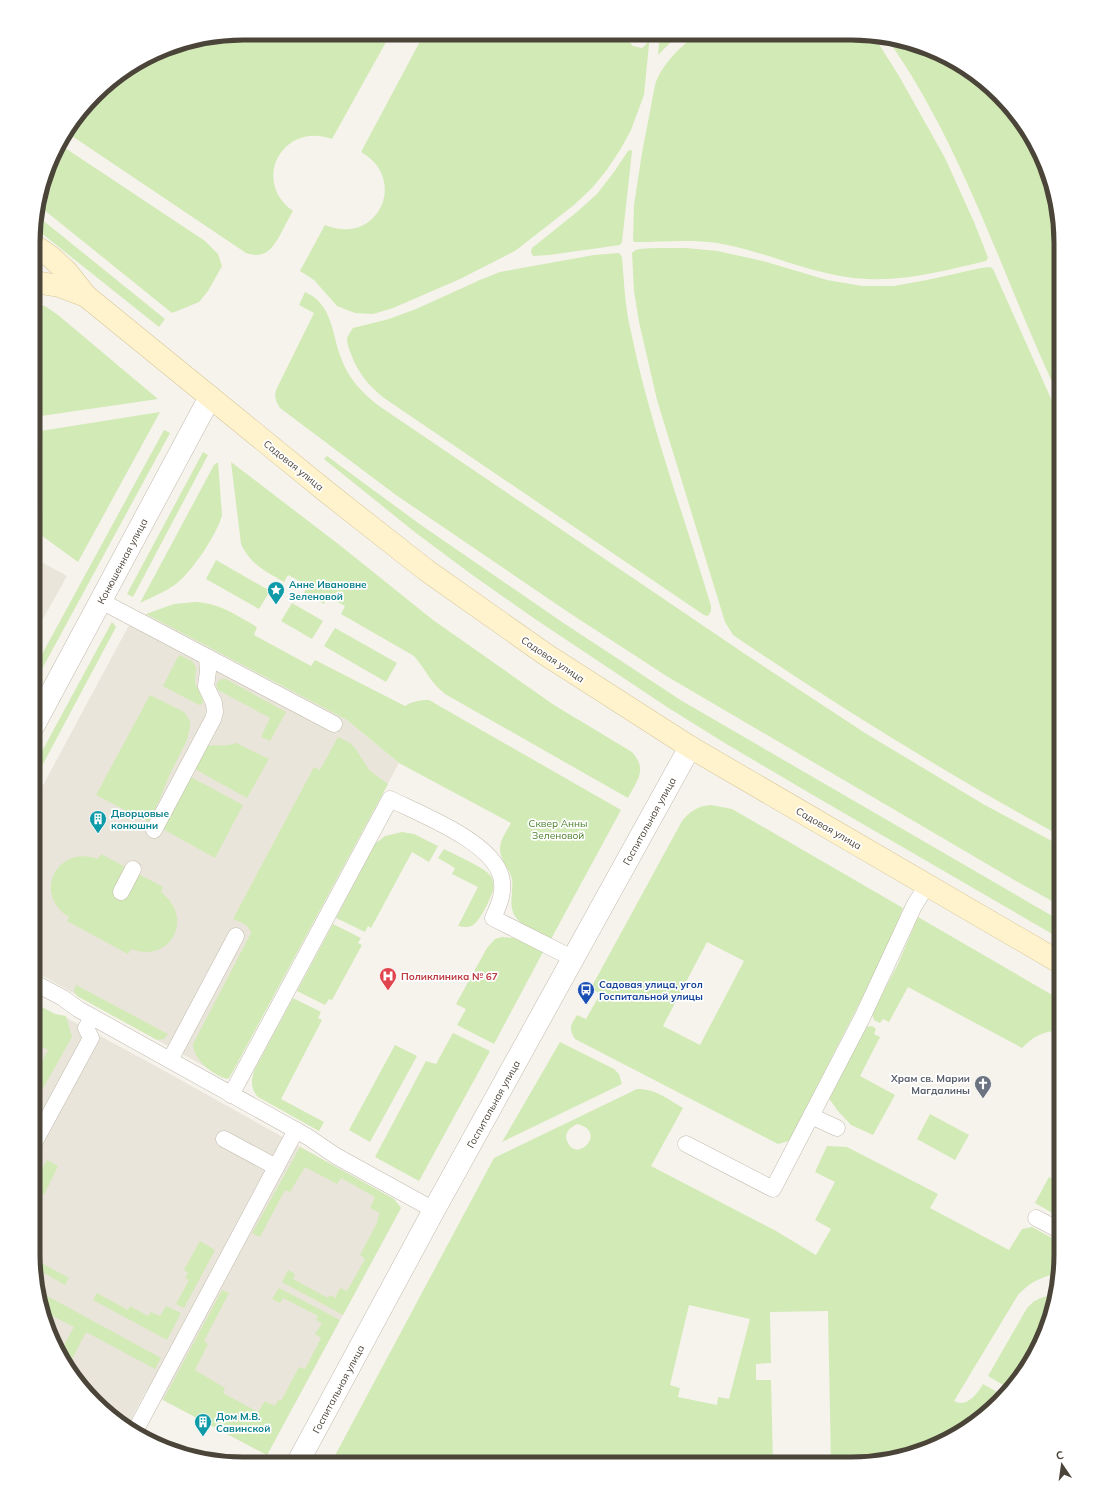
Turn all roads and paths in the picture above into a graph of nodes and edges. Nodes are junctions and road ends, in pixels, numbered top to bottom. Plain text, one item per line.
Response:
1 (40, 249) edge
2 (40, 283) edge
3 (86, 296) junction
4 (210, 397) junction
5 (100, 601) junction
6 (207, 658) junction
7 (40, 698) edge
8 (334, 724) dead end
9 (690, 747) junction
10 (154, 830) dead end
11 (133, 869) dead end
12 (927, 885) junction
13 (121, 892) dead end
14 (236, 936) dead end
15 (572, 958) junction
16 (1054, 959) edge
17 (40, 985) edge
18 (92, 1018) junction
19 (170, 1060) junction
20 (231, 1095) junction
21 (811, 1116) junction
22 (837, 1128) dead end
23 (296, 1130) junction
24 (40, 1132) edge
25 (224, 1139) dead end
26 (686, 1144) dead end
27 (276, 1167) junction
28 (434, 1210) junction
29 (1036, 1218) dead end
30 (1054, 1227) edge
31 (137, 1427) edge
32 (301, 1457) edge

1 - 3 main road, Садовая улица
2 - 3 main road, Садовая улица
3 - 4 main road, Садовая улица
4 - 5 street, Конюшенная улица
4 - 9 main road, Садовая улица
5 - 6 lane
5 - 7 street, Конюшенная улица
6 - 8 lane
6 - 10 lane
9 - 12 main road, Садовая улица
9 - 15 street, Госпитальная улица
11 - 13 lane
12 - 16 main road, Садовая улица
12 - 21 lane
14 - 19 lane
15 - 20 lane
15 - 28 street, Госпитальная улица
17 - 18 lane
18 - 19 lane
18 - 24 lane
19 - 20 lane
20 - 23 lane
21 - 22 lane
21 - 26 lane
23 - 27 lane
23 - 28 lane
25 - 27 lane
27 - 31 lane
28 - 32 street, Госпитальная улица
29 - 30 lane

